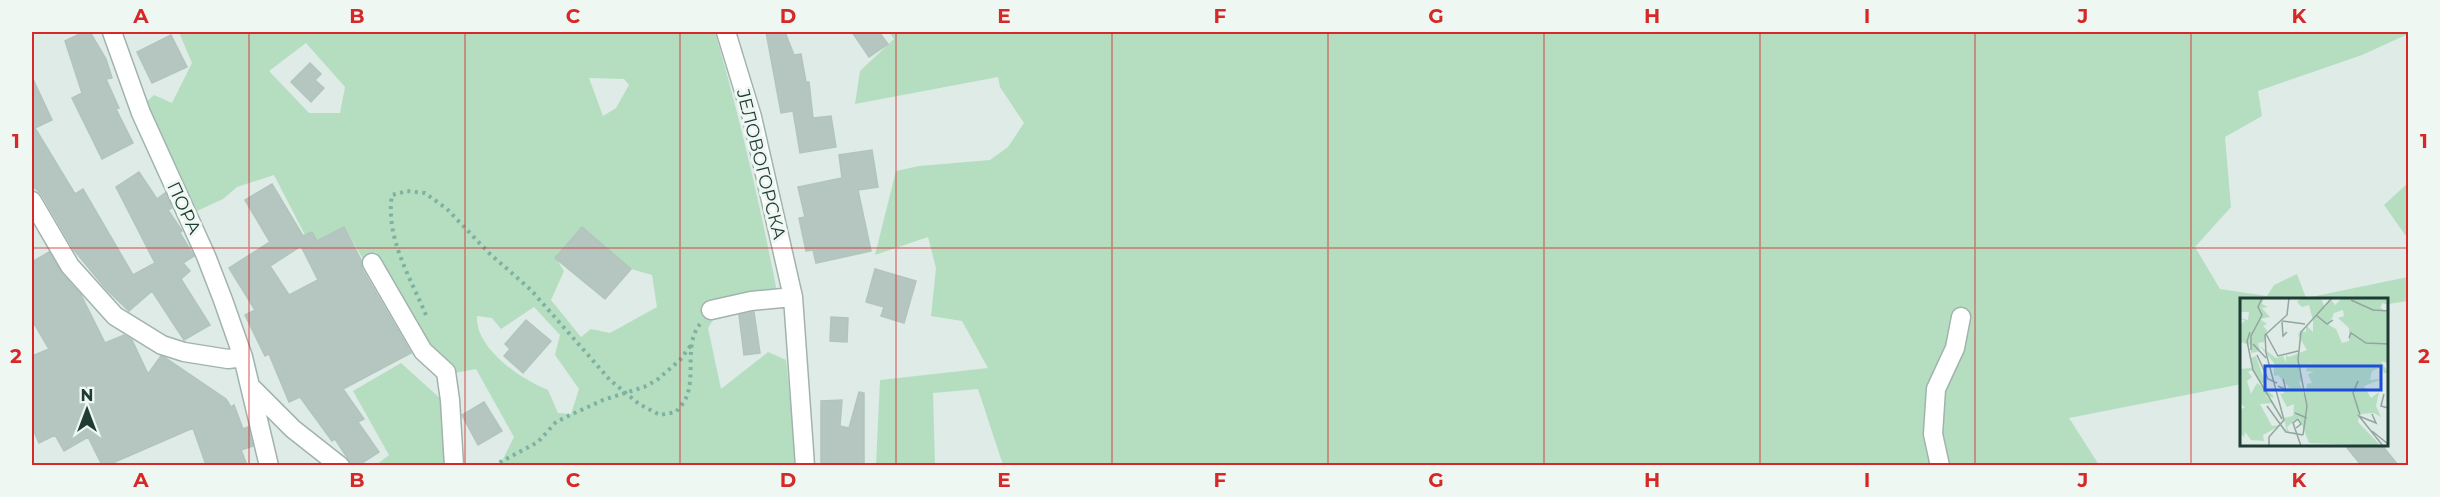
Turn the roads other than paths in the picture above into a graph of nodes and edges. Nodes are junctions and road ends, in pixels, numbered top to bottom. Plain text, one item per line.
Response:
1 (112, 32) edge
2 (726, 32) edge
3 (32, 201) edge
4 (372, 263) dead end
5 (793, 297) junction
6 (711, 310) road end
7 (1961, 318) dead end
8 (243, 357) junction
9 (250, 387) junction
10 (269, 465) edge
11 (340, 465) edge
12 (454, 465) edge
13 (805, 465) edge
14 (1940, 465) edge

1 - 8 street, ПОРА
2 - 5 street, ЈЕЛОВОГОРСКА
3 - 8 street
4 - 12 street
5 - 6 street
5 - 13 street, ЈЕЛОВОГОРСКА
7 - 14 street
8 - 9 street, ПОРА
9 - 10 street, ПОРА
9 - 11 street

